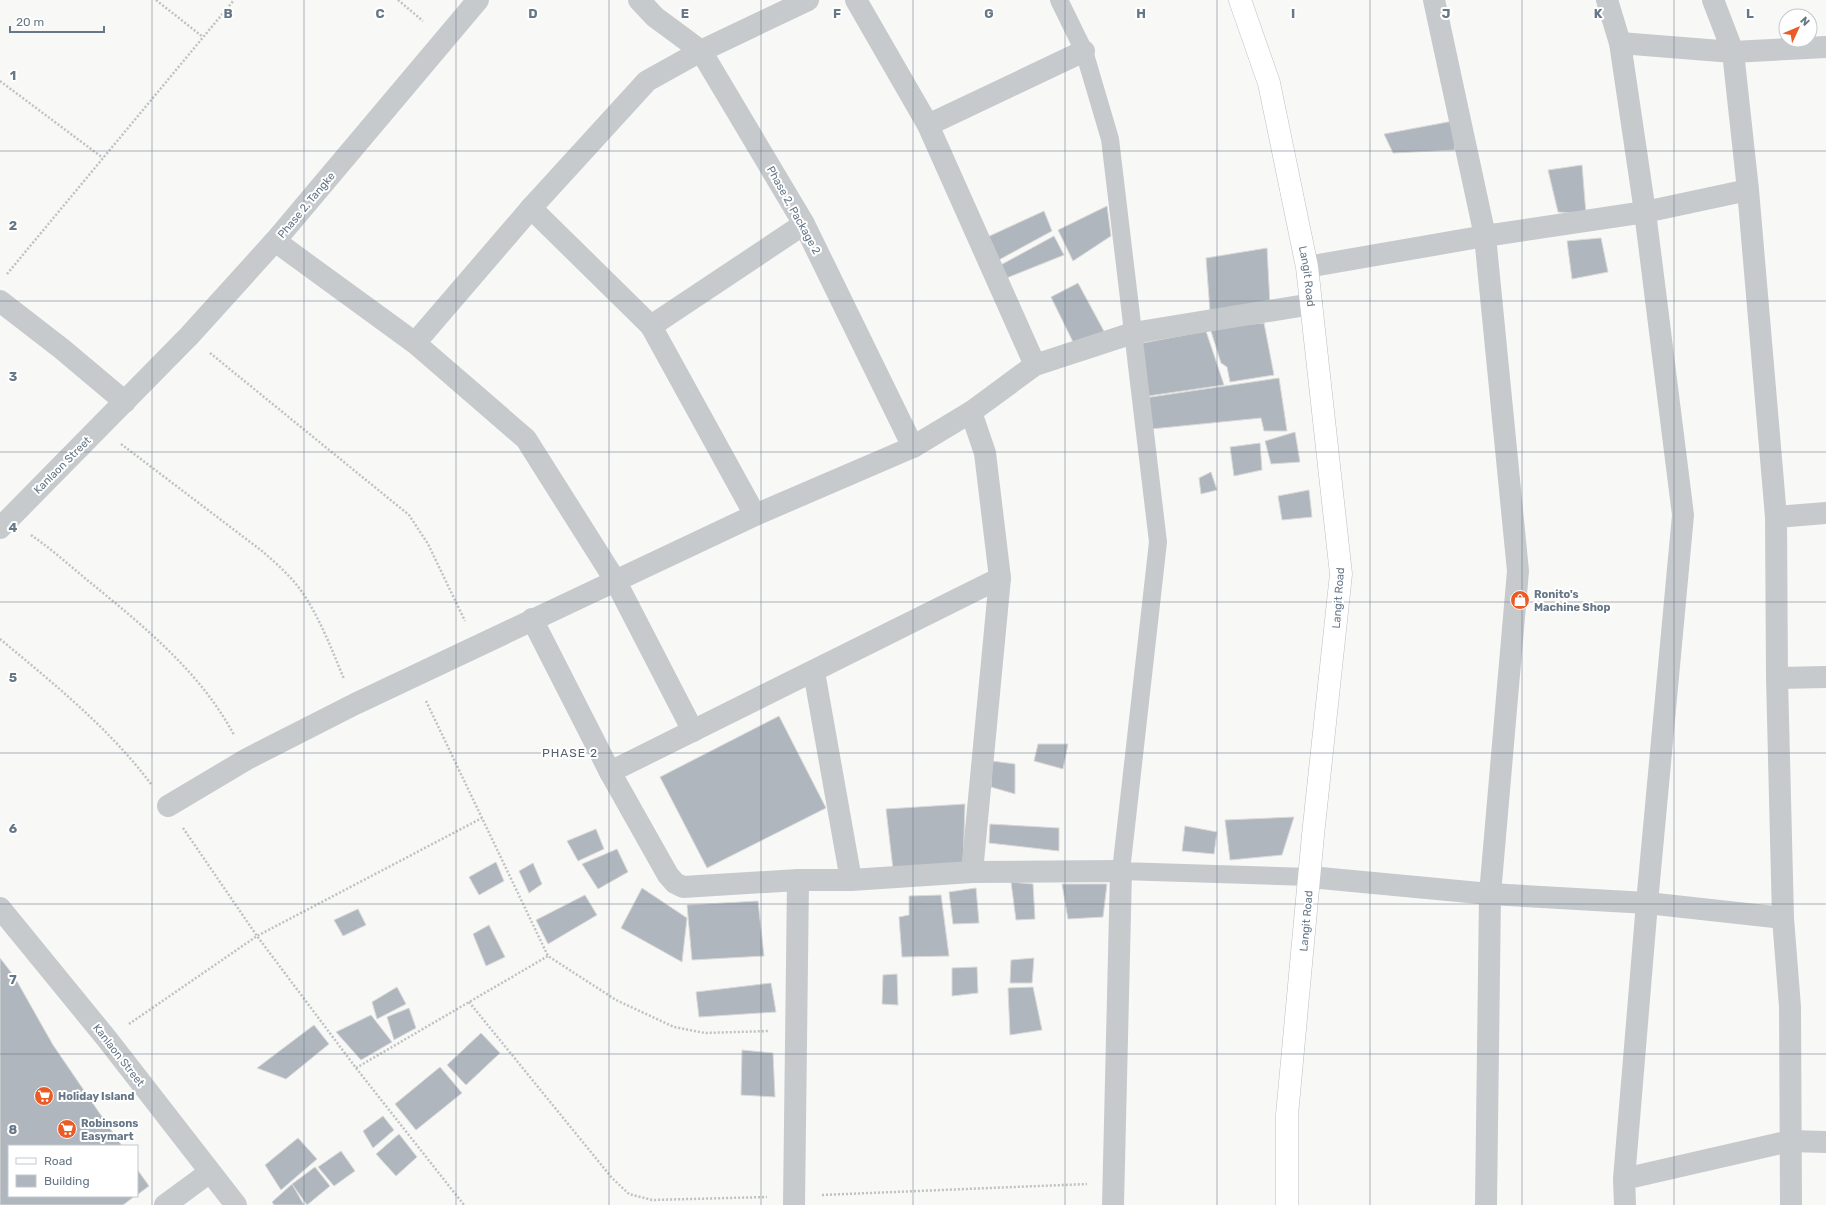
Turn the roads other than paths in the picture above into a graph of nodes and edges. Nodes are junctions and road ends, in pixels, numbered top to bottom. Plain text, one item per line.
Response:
1 (478, 0) edge
2 (639, 0) edge
3 (808, 0) edge
4 (856, 0) edge
5 (1060, 0) edge
6 (1240, 0) edge
7 (1434, 0) edge
8 (1607, 0) edge
9 (1713, 0) edge
10 (1620, 42) junction
11 (1826, 47) edge
12 (702, 51) junction
13 (1084, 51) junction
14 (1734, 52) junction
15 (928, 125) junction
16 (1748, 190) junction
17 (531, 208) junction
18 (1645, 212) junction
19 (804, 224) junction
20 (1485, 236) junction
21 (275, 241) junction
22 (1307, 267) junction
23 (0, 301) edge
24 (1312, 304) junction
25 (651, 326) junction
26 (1133, 333) junction
27 (415, 343) junction
28 (1035, 365) junction
29 (125, 402) junction
30 (971, 412) junction
31 (914, 447) junction
32 (1826, 513) edge
33 (755, 515) junction
34 (1776, 517) junction
35 (4, 524) edge
36 (1000, 578) junction
37 (616, 580) junction
38 (532, 619) junction
39 (814, 672) junction
40 (1826, 677) edge
41 (1777, 678) junction
42 (694, 731) junction
43 (610, 772) junction
44 (168, 806) road end
45 (1121, 871) junction
46 (972, 872) junction
47 (1310, 877) junction
48 (798, 880) junction
49 (851, 880) junction
50 (1490, 894) junction
51 (1647, 903) junction
52 (0, 908) edge
53 (1783, 918) junction
54 (1790, 1140) junction
55 (1826, 1142) edge
56 (210, 1172) junction
57 (1624, 1179) junction
58 (794, 1201) edge
59 (165, 1205) edge
60 (236, 1205) edge
61 (1113, 1205) edge
62 (1287, 1205) edge
63 (1486, 1205) edge
64 (1625, 1205) edge
65 (1791, 1205) edge

1 - 21 street, Phase 2, Tangke
2 - 12 street, Phase 2, Package 2
3 - 12 street
4 - 15 street
5 - 13 lane
6 - 22 main road, Langit Road
7 - 20 street
8 - 10 street
9 - 14 street
10 - 14 street
10 - 18 street
11 - 14 street
12 - 17 street
12 - 19 street, Phase 2, Package 2
13 - 15 street
13 - 26 lane
14 - 16 street
15 - 28 street
16 - 18 street
16 - 34 street
17 - 25 street
17 - 27 street
18 - 20 street
18 - 51 street
19 - 25 street
19 - 31 street, Phase 2, Package 2
20 - 22 street
20 - 50 street
21 - 27 street
21 - 29 street, Phase 2, Tangke
22 - 24 main road, Langit Road
23 - 29 street
24 - 26 street
24 - 47 main road, Langit Road
25 - 33 street
26 - 28 street
26 - 45 lane
27 - 37 street
28 - 30 street
29 - 35 street, Kanlaon Street
30 - 31 street
30 - 36 street
31 - 33 street
32 - 34 street
33 - 37 street
34 - 41 street
36 - 39 street
36 - 46 street
37 - 38 street
37 - 42 street
38 - 43 street
38 - 44 street
39 - 42 street
39 - 49 street
40 - 41 street
41 - 53 street
42 - 43 street
43 - 48 street
45 - 46 street
45 - 47 lane
45 - 61 street
46 - 49 street
47 - 50 street
47 - 62 main road, Langit Road
48 - 49 street
48 - 58 street
50 - 51 street
50 - 63 street
51 - 53 street
51 - 57 street
52 - 56 street, Kanlaon Street
53 - 54 street
54 - 55 street
54 - 57 street
54 - 65 street
56 - 59 street
56 - 60 street, Kanlaon Street
57 - 64 street

